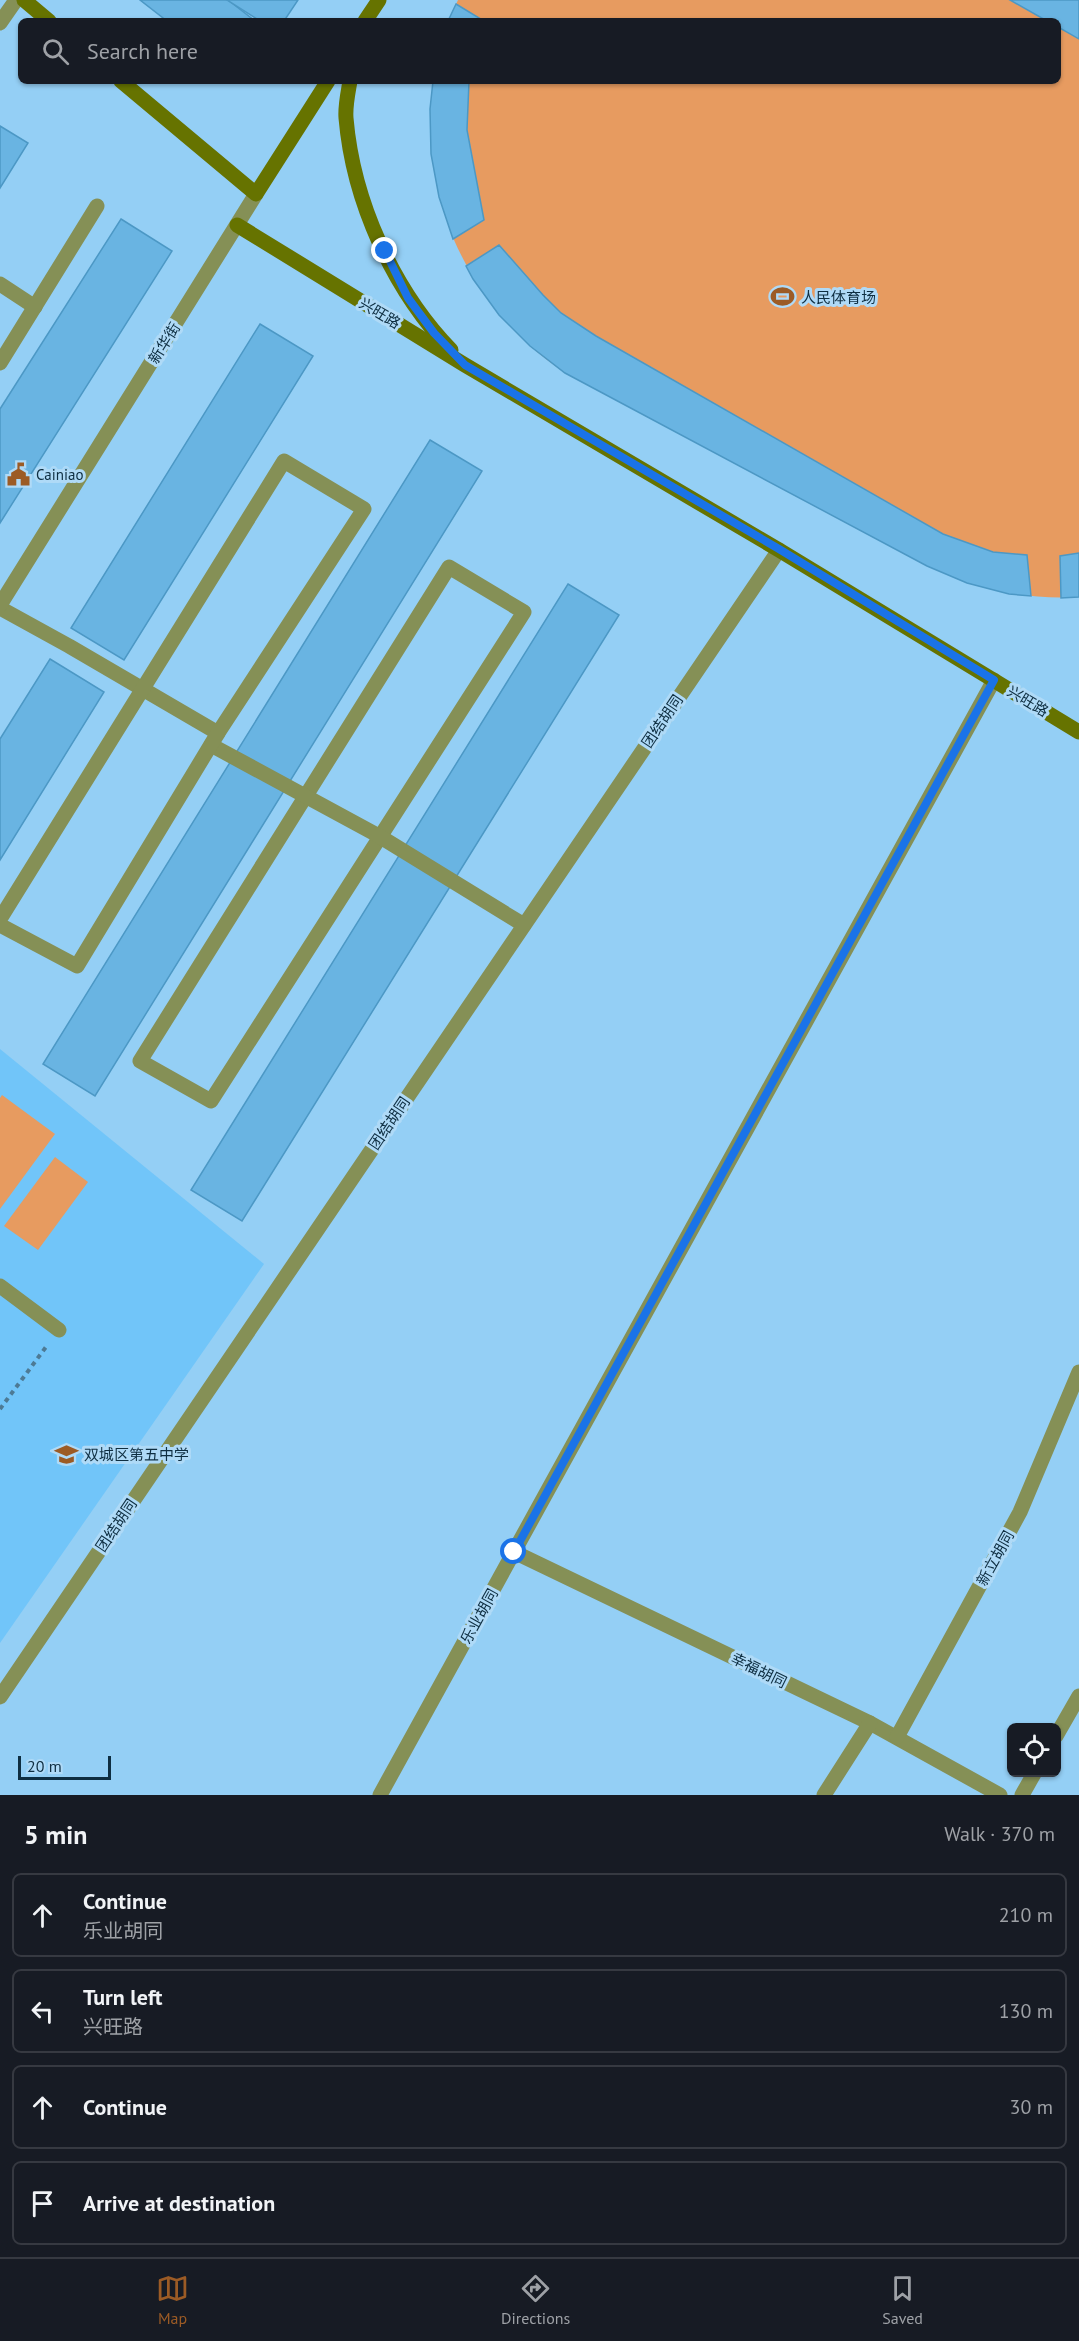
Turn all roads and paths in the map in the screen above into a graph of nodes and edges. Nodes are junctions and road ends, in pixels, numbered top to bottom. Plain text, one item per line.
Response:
1 (16, 0) edge
2 (24, 0) edge
3 (45, 18) edge
4 (0, 23) edge
5 (125, 84) edge
6 (326, 84) edge
7 (350, 84) edge
8 (256, 194) junction
9 (98, 206) dead end
10 (237, 225) junction
11 (0, 284) edge
12 (35, 307) junction
13 (0, 363) edge
14 (465, 365) junction
15 (779, 549) junction
16 (0, 606) edge
17 (994, 680) junction
18 (142, 689) junction
19 (1079, 732) edge
20 (214, 739) junction
21 (305, 796) junction
22 (379, 836) junction
23 (0, 919) edge
24 (0, 925) edge
25 (524, 925) junction
26 (0, 1286) edge
27 (59, 1330) joint
28 (1079, 1372) edge
29 (0, 1409) edge
30 (514, 1552) junction
31 (1079, 1696) edge
32 (0, 1697) edge
33 (870, 1723) junction
34 (1061, 1727) edge
35 (897, 1737) junction
36 (1033, 1777) edge
37 (380, 1795) edge
38 (824, 1795) edge
39 (1000, 1795) edge
40 (1022, 1795) edge

1 - 4 street
2 - 3 street
5 - 8 street
6 - 8 street, 新华街
7 - 14 street
8 - 10 street, 新华街
9 - 12 street
10 - 14 street, 兴旺路
10 - 16 street, 新华街
11 - 12 street
12 - 13 street
14 - 15 street, 兴旺路
15 - 17 street, 兴旺路
15 - 25 street, 团结胡同
16 - 18 street
17 - 19 street, 兴旺路
17 - 30 street, 乐业胡同
18 - 20 street
18 - 20 street
18 - 23 street
20 - 21 street
20 - 24 street
21 - 22 street
21 - 22 street
21 - 22 street
22 - 25 street
25 - 32 street, 团结胡同
26 - 27 street
27 - 29 path
28 - 35 street, 新立胡同
30 - 33 street, 幸福胡同
30 - 37 street, 乐业胡同
31 - 34 street
33 - 35 street, 幸福胡同
33 - 38 street
35 - 39 street, 幸福胡同
36 - 40 street

